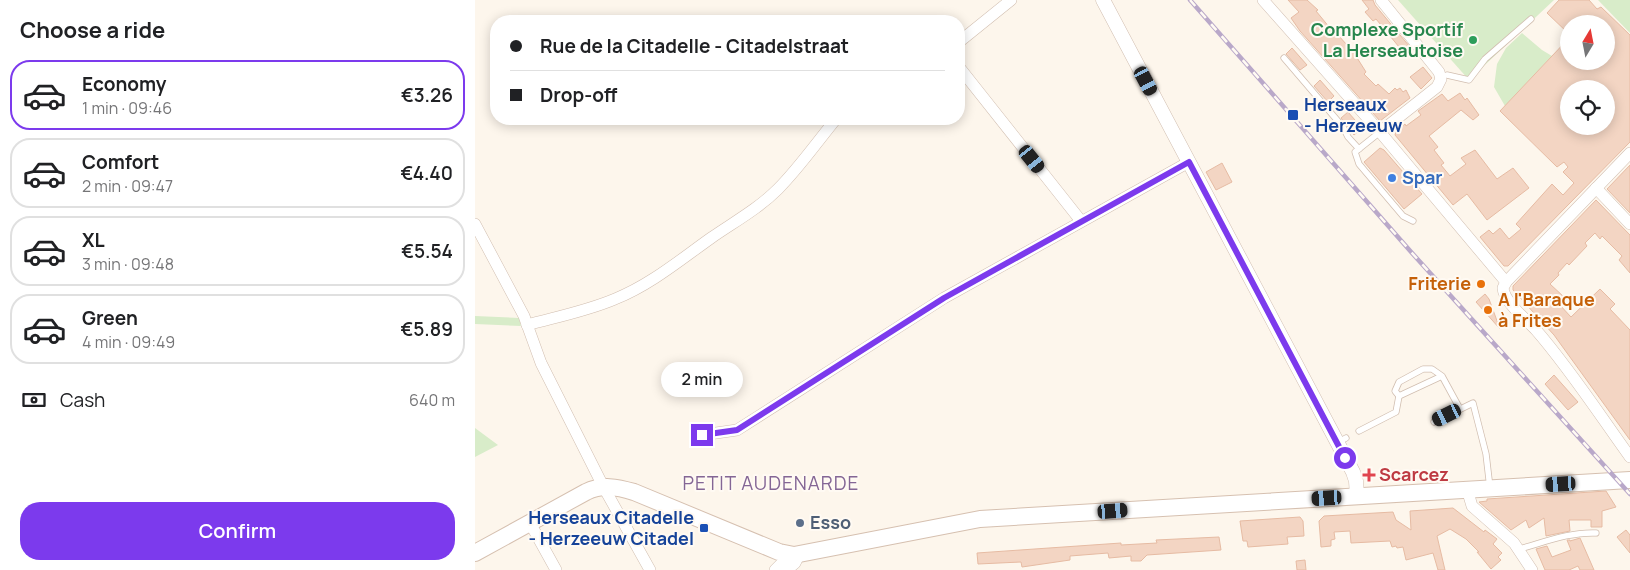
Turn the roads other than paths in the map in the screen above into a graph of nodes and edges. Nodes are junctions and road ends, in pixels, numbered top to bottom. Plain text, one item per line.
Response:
1 (1011, 0) edge
2 (1103, 0) edge
3 (1263, 0) edge
4 (1381, 0) edge
5 (1531, 19) dead end
6 (965, 37) edge
7 (1284, 58) dead end
8 (1447, 74) dead end
9 (965, 75) edge
10 (831, 125) edge
11 (1380, 132) junction
12 (1359, 149) junction
13 (1630, 152) edge
14 (1189, 162) junction
15 (1596, 188) junction
16 (1081, 221) junction
17 (1413, 221) dead end
18 (475, 224) edge
19 (1630, 224) edge
20 (1506, 282) junction
21 (527, 324) junction
22 (1442, 376) junction
23 (1399, 396) junction
24 (1460, 409) junction
25 (1434, 422) dead end
26 (1359, 431) dead end
27 (702, 435) dead end
28 (1630, 457) edge
29 (1630, 480) edge
30 (603, 486) junction
31 (1490, 488) junction
32 (1467, 489) junction
33 (1357, 496) junction
34 (530, 523) junction
35 (1596, 533) dead end
36 (1519, 549) junction
37 (475, 553) edge
38 (792, 560) edge
39 (556, 570) edge
40 (650, 570) edge
41 (775, 570) edge
42 (1532, 570) edge

1 - 6 street
2 - 14 street
3 - 11 street
4 - 11 street
5 - 8 lane
7 - 12 lane
9 - 16 street
10 - 21 street
11 - 12 lane
11 - 20 street
12 - 17 lane
13 - 15 street
14 - 16 street
14 - 33 street
15 - 19 street
15 - 20 street
16 - 27 street
18 - 21 street
20 - 28 street
21 - 30 street
22 - 23 lane
22 - 23 lane
22 - 24 lane
23 - 26 lane
24 - 25 lane
24 - 31 lane
29 - 31 main road
30 - 34 main road
30 - 38 main road
30 - 40 street
31 - 32 main road
32 - 33 main road
32 - 36 street
33 - 38 main road
34 - 37 main road
34 - 39 street
35 - 36 lane
36 - 42 street
38 - 41 street

